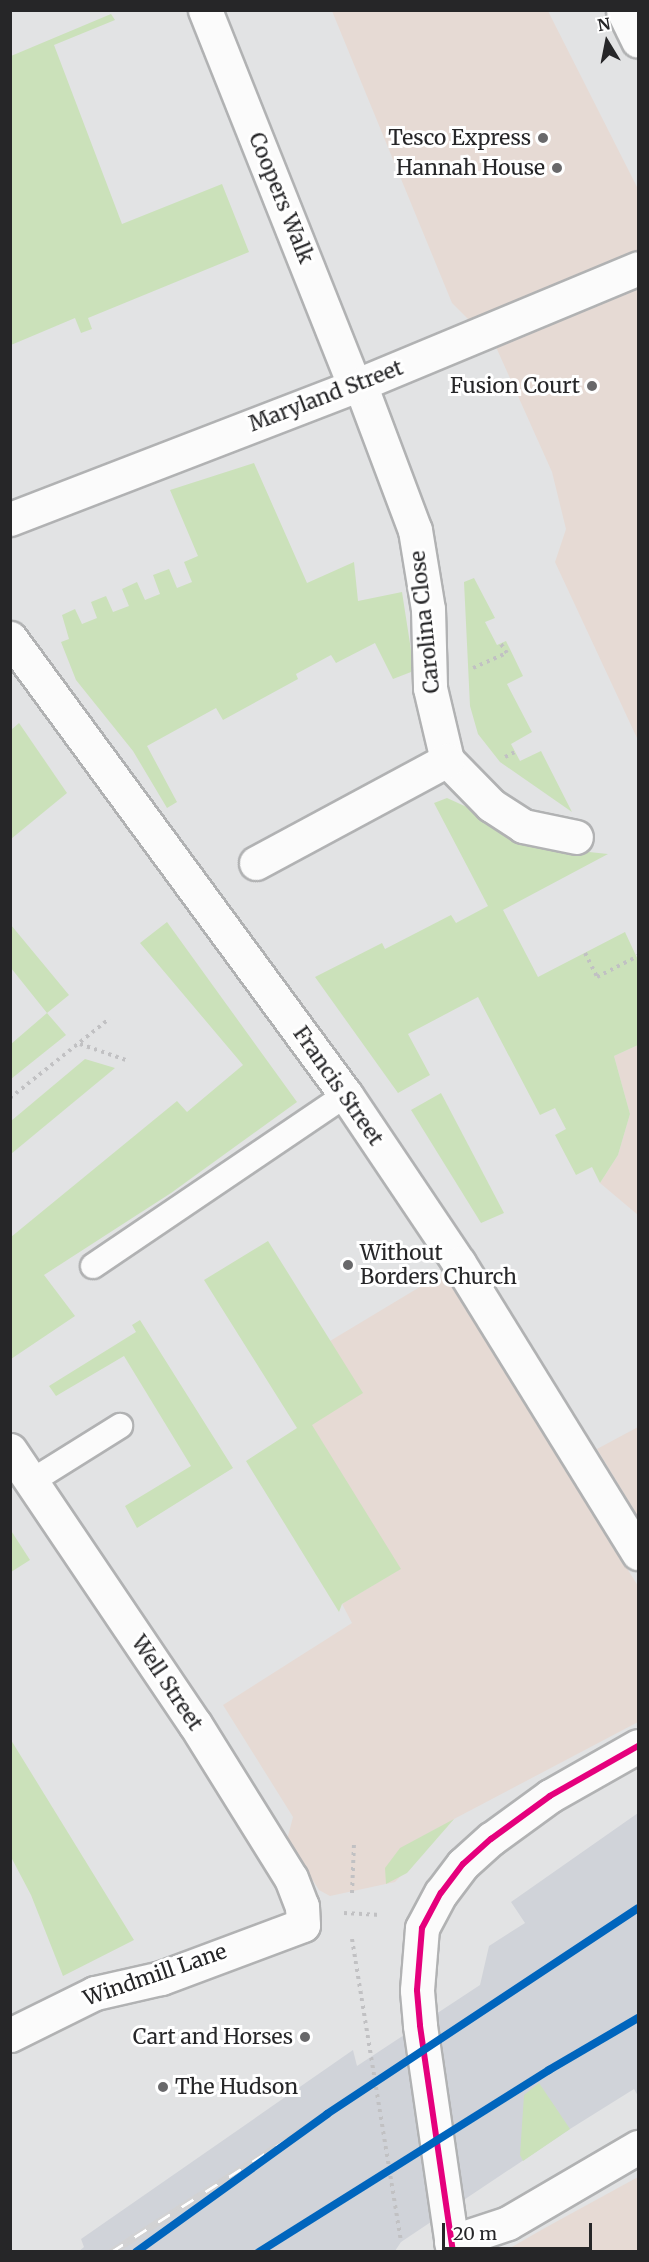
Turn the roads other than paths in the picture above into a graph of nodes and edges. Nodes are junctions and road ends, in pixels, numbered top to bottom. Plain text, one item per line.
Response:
1 (205, 10) edge
2 (623, 10) edge
3 (639, 41) edge
4 (639, 268) edge
5 (357, 385) junction
6 (10, 519) edge
7 (10, 638) edge
8 (447, 760) junction
9 (576, 837) dead end
10 (256, 863) dead end
11 (346, 1095) junction
12 (93, 1266) dead end
13 (120, 1426) dead end
14 (10, 1450) edge
15 (32, 1481) junction
16 (639, 1553) edge
17 (639, 1746) edge
18 (303, 1925) joint
19 (10, 2036) edge
20 (639, 2147) edge
21 (450, 2236) edge

1 - 5 street, Coopers Walk
2 - 3 street
4 - 5 street, Maryland Street
5 - 6 street, Maryland Street
5 - 8 street, Carolina Close
7 - 11 street, Francis Street
8 - 9 street
8 - 10 street
11 - 12 lane
11 - 16 street, Francis Street
13 - 15 lane
14 - 15 street, Well Street
15 - 18 street, Well Street
17 - 21 street
18 - 19 street, Windmill Lane
20 - 21 street

